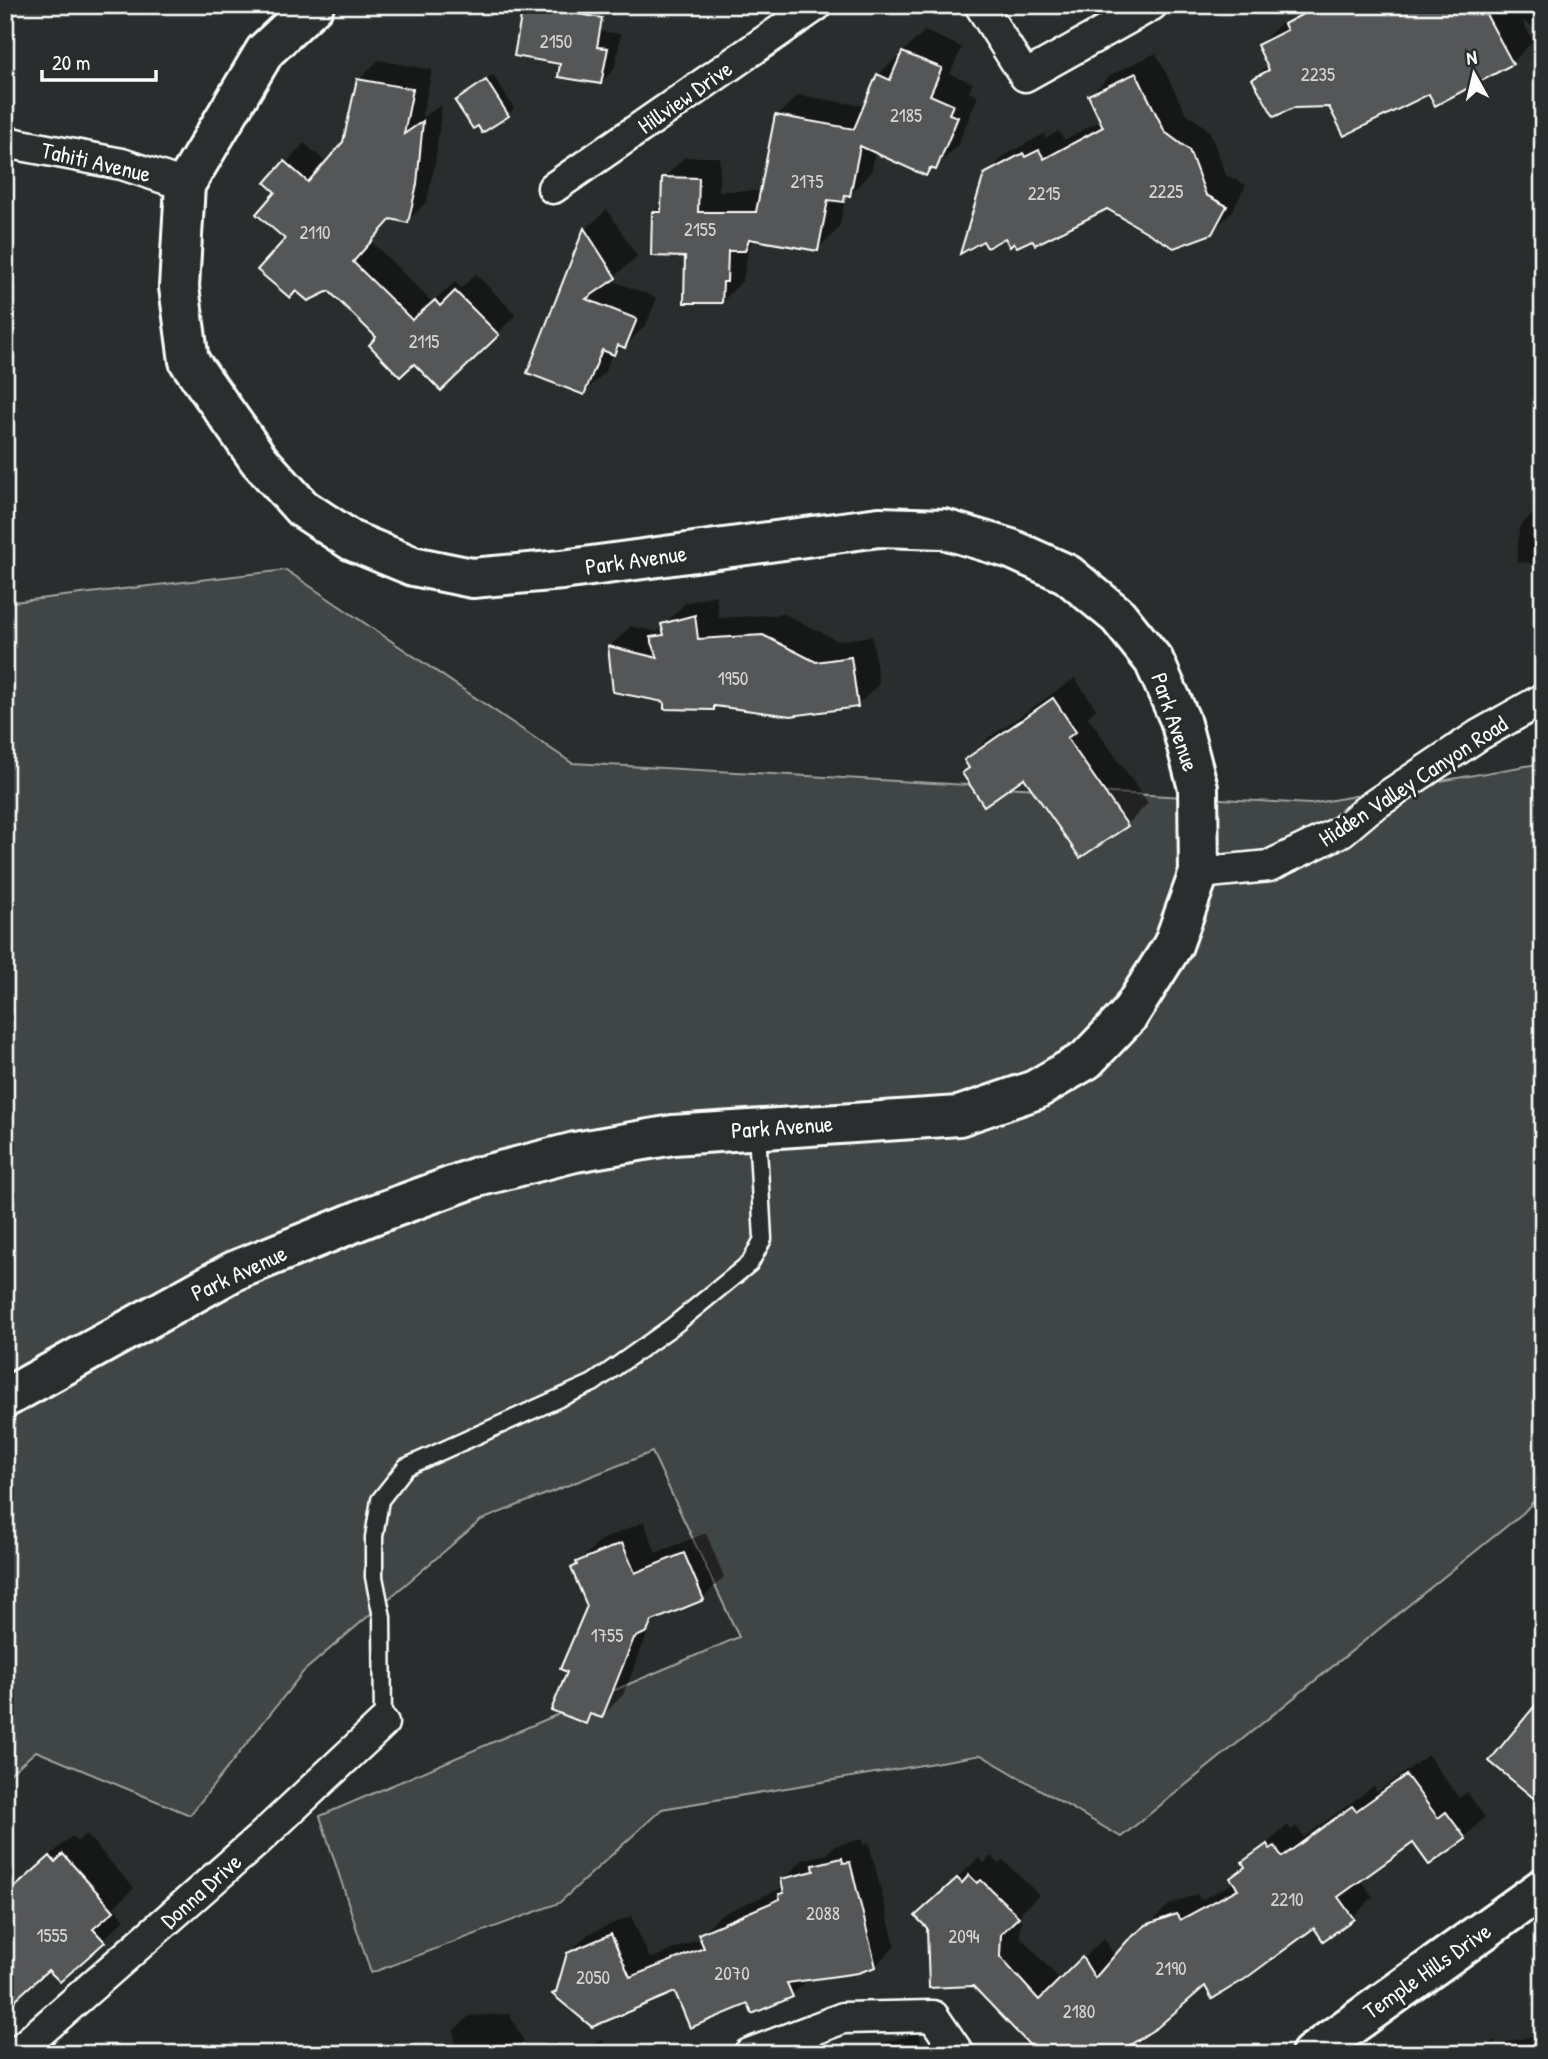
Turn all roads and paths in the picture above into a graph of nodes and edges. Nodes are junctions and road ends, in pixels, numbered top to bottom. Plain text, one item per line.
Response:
1 (314, 5) edge
2 (817, 5) edge
3 (980, 5) edge
4 (1152, 5) edge
5 (5, 142) edge
6 (185, 185) junction
7 (553, 188) dead end
8 (1543, 699) edge
9 (1199, 873) junction
10 (757, 1129) junction
11 (5, 1398) edge
12 (383, 1723) joint
13 (1543, 1888) edge
14 (15, 2054) edge
15 (749, 2054) edge
16 (959, 2054) edge
17 (1311, 2054) edge

1 - 6 main road, Park Avenue
2 - 7 street, Hillview Drive
3 - 4 street
5 - 6 street, Tahiti Avenue
6 - 9 main road, Park Avenue
8 - 9 street, Hidden Valley Canyon Road
9 - 10 main road, Park Avenue
10 - 11 main road, Park Avenue
10 - 12 lane
12 - 14 street, Donna Drive
13 - 17 main road, Temple Hills Drive
15 - 16 street

